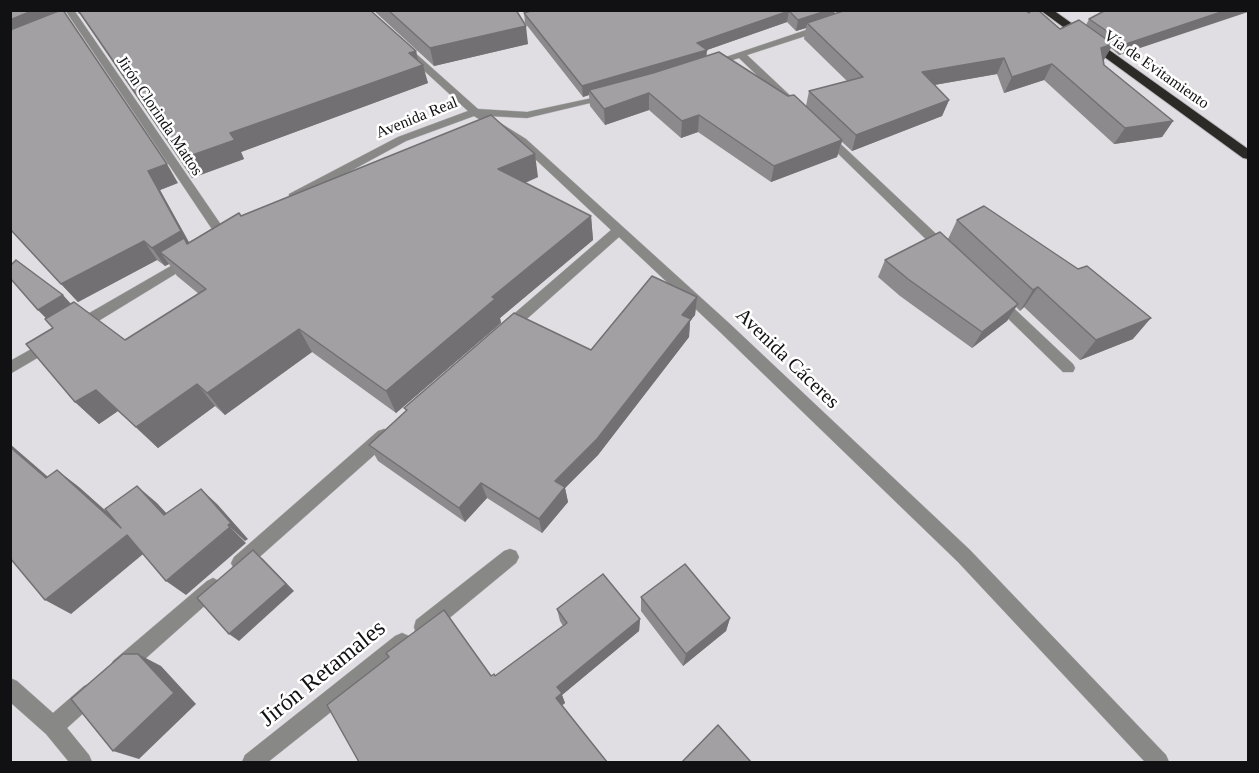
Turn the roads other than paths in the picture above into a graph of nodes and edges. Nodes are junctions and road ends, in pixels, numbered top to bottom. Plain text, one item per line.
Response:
1 (69, 10) edge
2 (1045, 10) edge
3 (836, 23) edge
4 (406, 50) edge
5 (741, 54) junction
6 (699, 68) edge
7 (616, 93) edge
8 (475, 112) junction
9 (801, 112) edge
10 (818, 128) edge
11 (1248, 155) edge
12 (284, 203) edge
13 (619, 230) junction
14 (956, 261) edge
15 (991, 294) edge
16 (493, 341) edge
17 (10, 368) edge
18 (1068, 368) dead end
19 (394, 427) edge
20 (510, 557) dead end
21 (10, 688) edge
22 (53, 727) junction
23 (82, 762) edge
24 (252, 762) edge
25 (1159, 762) edge

1 - 17 street, Jirón Clorinda Mattos
2 - 11 highway, Vía de Evitamiento
3 - 5 street
4 - 8 street, Avenida Cáceres
5 - 6 street
5 - 9 street
7 - 8 street, Avenida Real
8 - 12 street, Avenida Real
8 - 13 street, Avenida Cáceres
10 - 14 street
13 - 16 street
13 - 25 street, Avenida Cáceres
15 - 18 street
19 - 22 street
20 - 24 street, Jirón Retamales
21 - 22 street
22 - 23 street

